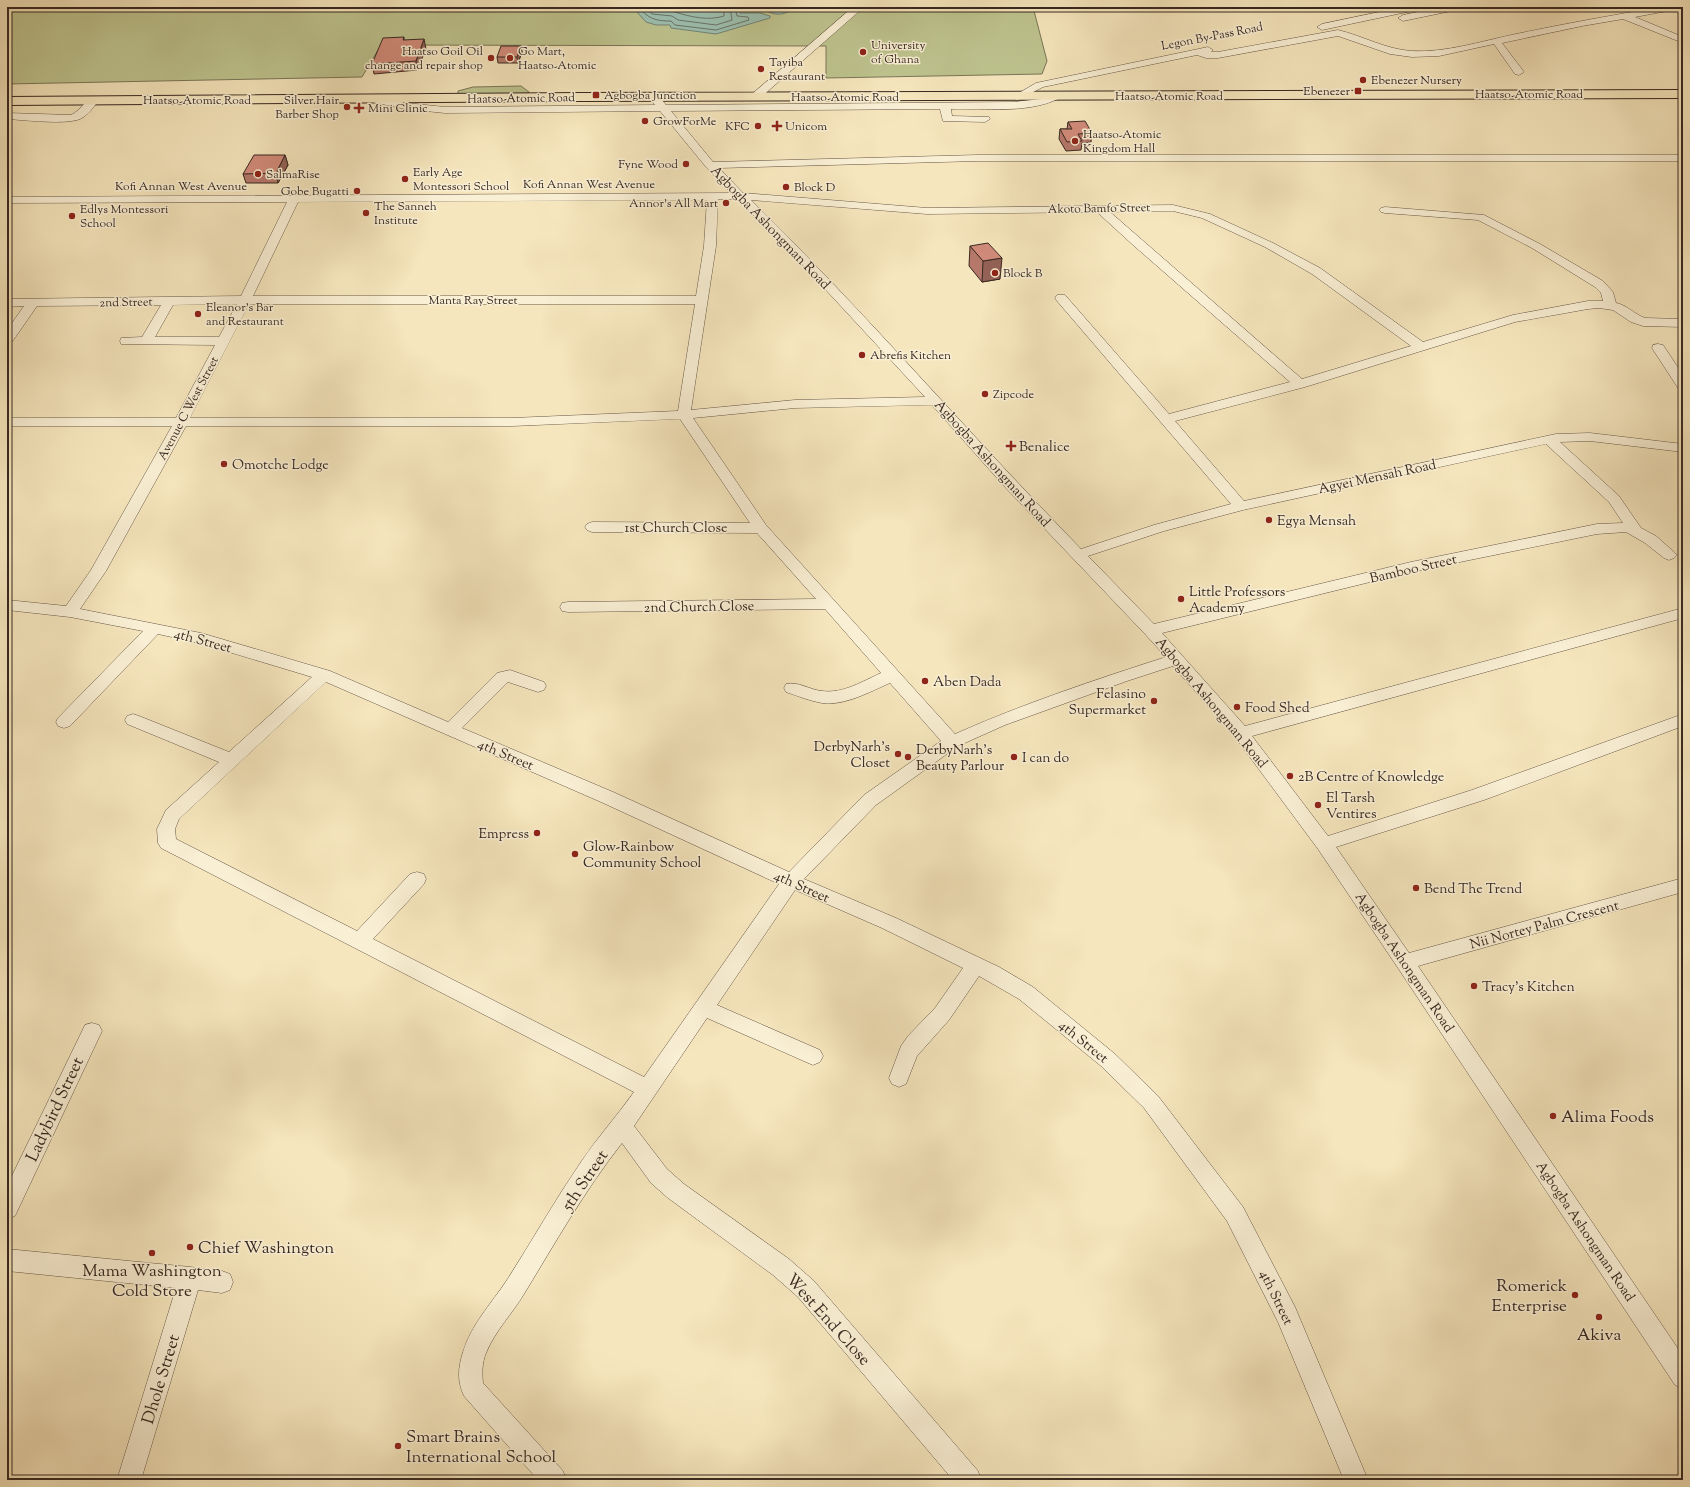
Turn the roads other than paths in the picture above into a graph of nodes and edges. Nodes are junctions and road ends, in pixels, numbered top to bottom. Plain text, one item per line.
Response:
1 (859, 7) edge
2 (1416, 7) edge
3 (1456, 7) edge
4 (1679, 7) edge
5 (1612, 10) dead end
6 (1624, 16) junction
7 (1349, 28) dead end
8 (1683, 40) edge
9 (1496, 41) junction
10 (1196, 52) junction
11 (1519, 72) dead end
12 (1683, 94) edge
13 (1054, 96) junction
14 (654, 97) junction
15 (755, 97) junction
16 (1017, 97) junction
17 (93, 100) junction
18 (371, 100) junction
19 (7, 101) edge
20 (945, 106) junction
21 (663, 108) junction
22 (700, 108) junction
23 (7, 116) edge
24 (984, 119) dead end
25 (679, 127) junction
26 (1683, 158) edge
27 (710, 165) junction
28 (713, 196) junction
29 (740, 196) junction
30 (294, 199) junction
31 (7, 200) edge
32 (1098, 208) junction
33 (1385, 210) dead end
34 (1061, 298) dead end
35 (245, 300) junction
36 (702, 300) junction
37 (169, 301) junction
38 (7, 303) edge
39 (33, 303) junction
40 (1610, 305) junction
41 (1683, 323) edge
42 (7, 339) edge
43 (126, 341) dead end
44 (146, 341) junction
45 (224, 341) junction
46 (1421, 347) junction
47 (1658, 348) dead end
48 (1300, 384) junction
49 (1683, 385) edge
50 (936, 401) junction
51 (684, 415) junction
52 (1165, 419) junction
53 (7, 422) edge
54 (181, 422) junction
55 (1550, 440) junction
56 (1683, 448) edge
57 (1241, 506) junction
58 (592, 527) dead end
59 (761, 528) junction
60 (1636, 531) junction
61 (1077, 555) junction
62 (1669, 555) dead end
63 (830, 604) junction
64 (7, 605) edge
65 (568, 607) dead end
66 (70, 612) junction
67 (1683, 613) edge
68 (155, 628) junction
69 (1151, 630) junction
70 (1177, 659) junction
71 (324, 675) junction
72 (892, 675) junction
73 (538, 686) dead end
74 (792, 688) dead end
75 (133, 720) dead end
76 (1683, 720) edge
77 (64, 722) dead end
78 (450, 730) junction
79 (1241, 733) junction
80 (952, 742) junction
81 (232, 760) junction
82 (1324, 844) junction
83 (417, 879) dead end
84 (791, 881) junction
85 (1683, 885) edge
86 (360, 942) junction
87 (1406, 962) junction
88 (976, 965) junction
89 (704, 1008) junction
90 (92, 1031) dead end
91 (813, 1056) dead end
92 (899, 1078) dead end
93 (648, 1089) junction
94 (622, 1126) junction
95 (7, 1209) edge
96 (7, 1260) edge
97 (190, 1278) junction
98 (222, 1282) dead end
99 (1683, 1377) edge
100 (129, 1480) edge
101 (554, 1480) edge
102 (969, 1480) edge
103 (1356, 1480) edge

1 - 15 street
2 - 10 street, Legon By-Pass Road
3 - 7 street
4 - 6 street
5 - 6 street
6 - 8 street
6 - 9 street
9 - 10 street
9 - 11 street
10 - 16 street, Legon By-Pass Road
12 - 13 main road, Haatso-Atomic Road
13 - 16 main road, Haatso-Atomic Road
13 - 20 street
14 - 15 main road, Haatso-Atomic Road
14 - 18 main road, Haatso-Atomic Road
14 - 21 street, Agbogba Ashongman Road
15 - 16 main road, Haatso-Atomic Road
17 - 18 main road, Haatso-Atomic Road
17 - 19 main road, Haatso-Atomic Road
17 - 23 street
18 - 21 street
20 - 22 street
20 - 24 street
21 - 22 street
21 - 25 street, Agbogba Ashongman Road
22 - 25 street
25 - 27 street, Agbogba Ashongman Road
26 - 27 street
27 - 29 street, Agbogba Ashongman Road
28 - 29 street, Kofi Annan West Avenue
28 - 30 street, Kofi Annan West Avenue
28 - 36 street
29 - 32 street, Akoto Bamfo Street
29 - 50 street, Agbogba Ashongman Road
30 - 31 street, Kofi Annan West Avenue
30 - 35 street, Avenue C West Street
32 - 46 street, Akoto Bamfo Street
32 - 48 street
33 - 40 street
34 - 52 street
35 - 36 street, Manta Ray Street
35 - 37 street, 2nd Street
35 - 45 street, Avenue C West Street
36 - 51 street
37 - 39 street, 2nd Street
37 - 44 street
38 - 39 street, 2nd Street
39 - 42 street
40 - 41 street
40 - 46 street
43 - 44 street
44 - 45 street
45 - 54 street, Avenue C West Street
46 - 48 street
47 - 49 street
48 - 52 street
50 - 51 street
50 - 61 street, Agbogba Ashongman Road
51 - 54 street
51 - 59 street
52 - 57 street
53 - 54 street
54 - 66 street, Avenue C West Street
55 - 56 street, Agyei Mensah Road
55 - 57 street, Agyei Mensah Road
55 - 60 street
57 - 61 street, Agyei Mensah Road
58 - 59 street, 1st Church Close
59 - 63 street
60 - 62 street, Bamboo Street
60 - 69 street, Bamboo Street
61 - 69 street, Agbogba Ashongman Road
63 - 65 street, 2nd Church Close
63 - 72 street
64 - 66 street, 4th Street
66 - 68 street, 4th Street
67 - 79 street
68 - 71 street, 4th Street
68 - 77 street
69 - 70 street, Agbogba Ashongman Road
70 - 79 street, Agbogba Ashongman Road
70 - 80 street, 5th Street
71 - 78 street, 4th Street
71 - 81 street
72 - 74 street
72 - 80 street
73 - 78 street
75 - 81 street
76 - 82 street
78 - 84 street, 4th Street
79 - 82 street, Agbogba Ashongman Road
80 - 84 street, 5th Street
81 - 86 street
82 - 87 street, Agbogba Ashongman Road
83 - 86 street
84 - 88 street, 4th Street
84 - 89 street, 5th Street
85 - 87 street, Nii Nortey Palm Crescent
86 - 93 street
87 - 99 street, Agbogba Ashongman Road
88 - 92 street
88 - 103 street, 4th Street
89 - 91 street
89 - 93 street, 5th Street
90 - 95 street, Ladybird Street
93 - 94 street, 5th Street
94 - 101 street, 5th Street
94 - 102 street, West End Close
96 - 97 street
97 - 98 street
97 - 100 street, Dhole Street

